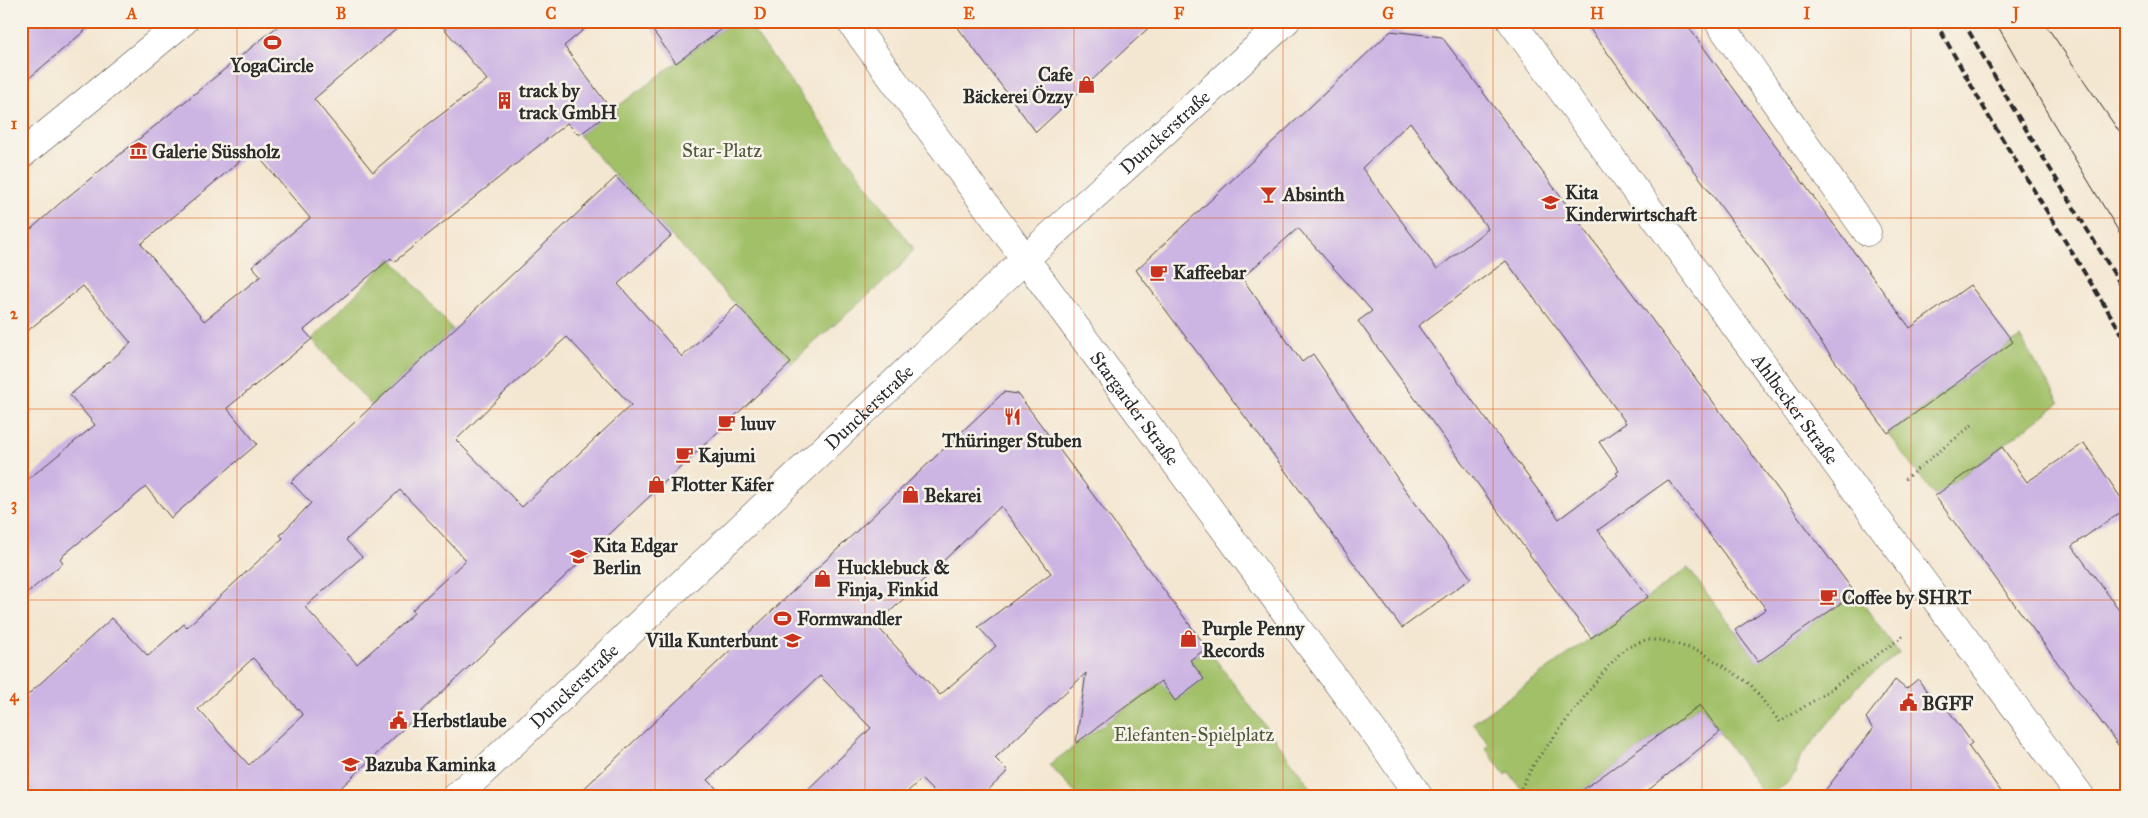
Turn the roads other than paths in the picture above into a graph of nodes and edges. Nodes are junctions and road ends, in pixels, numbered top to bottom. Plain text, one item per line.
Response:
1 (184, 21) edge
2 (850, 21) edge
3 (1286, 21) edge
4 (1511, 21) edge
5 (1718, 21) edge
6 (21, 155) edge
7 (1867, 232) dead end
8 (1026, 258) junction
9 (456, 797) edge
10 (1419, 797) edge
11 (2081, 797) edge

1 - 6 street
2 - 8 street, Stargarder Straße
3 - 8 street, Dunckerstraße
4 - 11 street, Ahlbecker Straße
5 - 7 street
8 - 9 street, Dunckerstraße
8 - 10 street, Stargarder Straße

